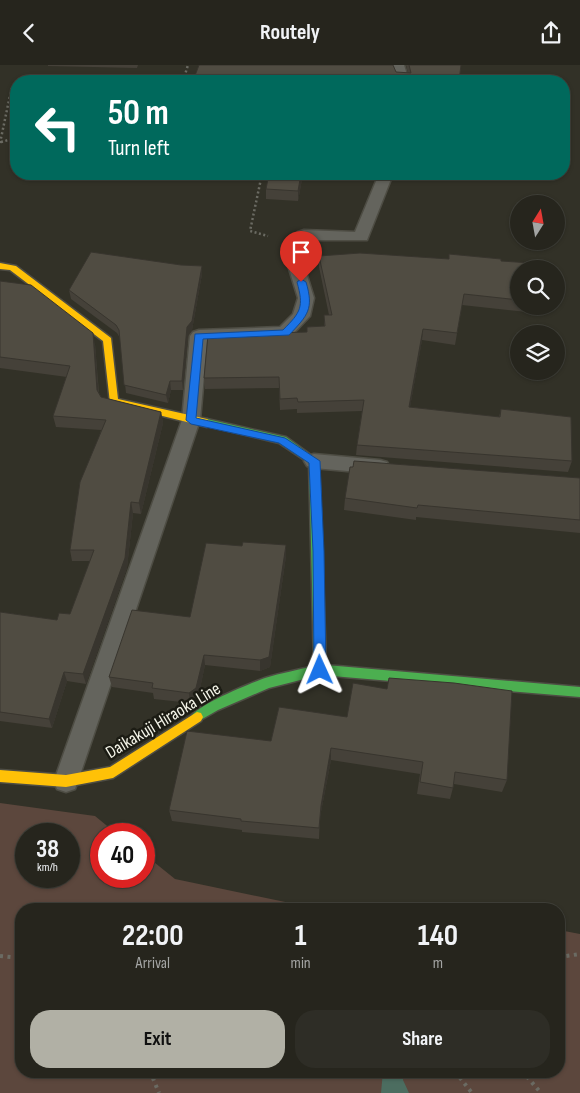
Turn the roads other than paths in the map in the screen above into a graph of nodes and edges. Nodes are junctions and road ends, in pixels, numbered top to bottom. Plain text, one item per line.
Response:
1 (384, 180) edge
2 (0, 266) edge
3 (191, 420) junction
4 (314, 461) junction
5 (403, 468) edge
6 (320, 670) junction
7 (580, 692) edge
8 (0, 776) edge
9 (66, 781) junction

1 - 3 lane
2 - 3 street
3 - 4 street
3 - 9 lane
4 - 5 lane
4 - 6 street
6 - 7 street, Daikakuji Hiraoka Line
6 - 9 street, Daikakuji Hiraoka Line
8 - 9 street, Daikakuji Hiraoka Line

